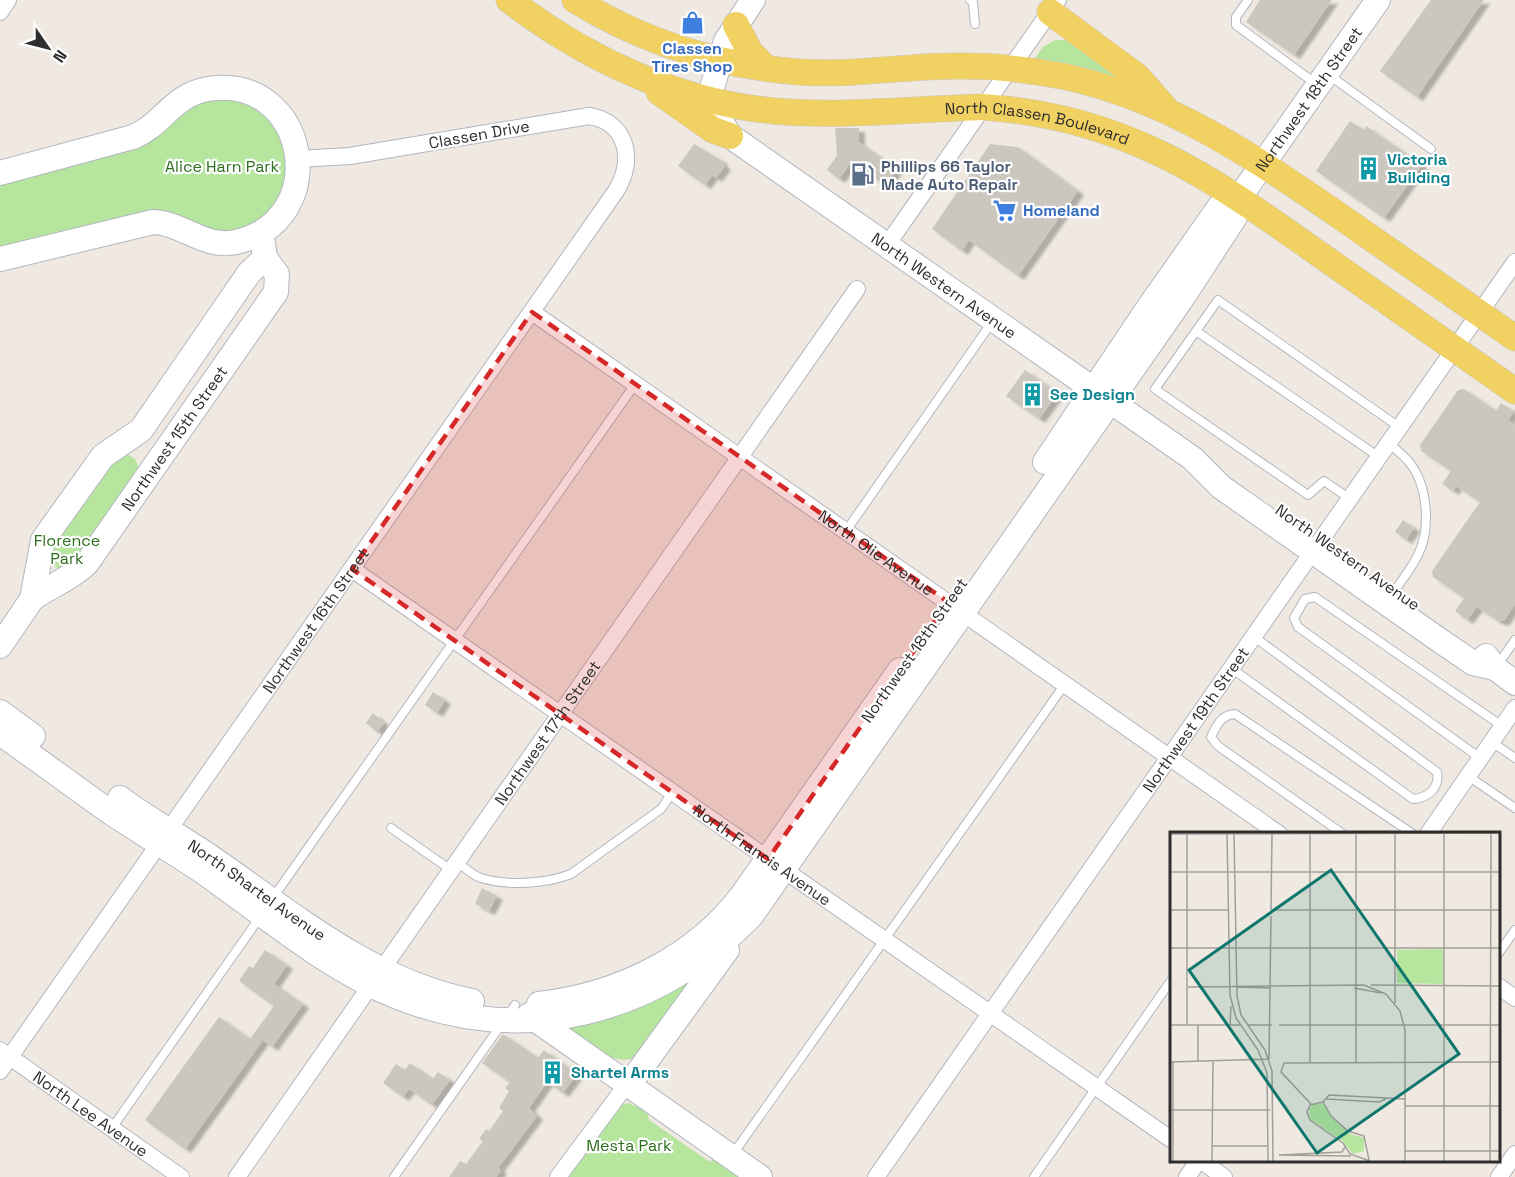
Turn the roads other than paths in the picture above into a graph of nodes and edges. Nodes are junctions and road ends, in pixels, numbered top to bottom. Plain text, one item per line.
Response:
1 (8, 0) edge
2 (508, 0) edge
3 (575, 0) edge
4 (753, 0) edge
5 (970, 0) edge
6 (1248, 0) edge
7 (1378, 0) edge
8 (1054, 6) edge
9 (0, 12) edge
10 (975, 24) dead end
11 (736, 25) junction
12 (720, 60) junction
13 (764, 66) junction
14 (1010, 69) junction
15 (632, 72) junction
16 (1322, 80) junction
17 (708, 100) junction
18 (983, 107) junction
19 (1167, 110) junction
20 (730, 136) junction
21 (1431, 148) dead end
22 (298, 159) junction
23 (1263, 164) junction
24 (627, 166) joint
25 (0, 173) edge
26 (1239, 198) junction
27 (260, 234) junction
28 (887, 245) junction
29 (265, 258) junction
30 (0, 259) edge
31 (1515, 262) edge
32 (857, 289) dead end
33 (532, 312) junction
34 (1479, 313) junction
35 (994, 319) junction
36 (1196, 331) junction
37 (1515, 338) edge
38 (1454, 349) junction
39 (636, 383) junction
40 (1515, 391) edge
41 (1101, 395) junction
42 (1400, 427) junction
43 (126, 442) junction
44 (1384, 450) junction
45 (741, 457) junction
46 (156, 463) junction
47 (1350, 499) junction
48 (846, 531) junction
49 (1318, 545) junction
50 (352, 569) junction
51 (1390, 596) junction
52 (32, 599) junction
53 (955, 607) junction
54 (1253, 636) junction
55 (454, 640) junction
56 (1515, 640) edge
57 (0, 646) edge
58 (1231, 668) junction
59 (1495, 668) junction
60 (1515, 682) edge
61 (1065, 684) junction
62 (1515, 708) edge
63 (0, 712) edge
64 (560, 715) junction
65 (1503, 726) junction
66 (0, 733) edge
67 (1492, 742) junction
68 (1169, 757) junction
69 (1480, 758) junction
70 (1515, 758) edge
71 (1468, 776) junction
72 (672, 793) junction
73 (1515, 808) edge
74 (391, 828) dead end
75 (1275, 832) edge
76 (1340, 832) edge
77 (1410, 832) edge
78 (1429, 832) edge
79 (165, 836) junction
80 (775, 864) junction
81 (454, 866) junction
82 (267, 907) junction
83 (751, 916) junction
84 (1515, 930) edge
85 (884, 940) junction
86 (1500, 951) edge
87 (376, 977) junction
88 (1170, 982) edge
89 (1500, 987) edge
90 (1515, 998) edge
91 (509, 1013) junction
92 (990, 1013) junction
93 (536, 1020) junction
94 (5, 1053) edge
95 (0, 1071) edge
96 (627, 1084) junction
97 (1096, 1087) junction
98 (112, 1128) junction
99 (1170, 1139) edge
100 (1515, 1154) edge
101 (731, 1157) junction
102 (1199, 1162) edge
103 (1202, 1162) edge
104 (182, 1177) edge
105 (237, 1177) edge
106 (394, 1177) edge
107 (558, 1177) edge
108 (760, 1177) edge
109 (876, 1177) edge
110 (1034, 1177) edge
111 (1188, 1177) edge
112 (1224, 1177) edge
113 (1499, 1177) edge

1 - 9 street
2 - 15 main road, North Classen Boulevard
3 - 12 main road
4 - 11 street
5 - 10 lane
6 - 16 lane
7 - 16 street, Northwest 18th Street
8 - 14 street
8 - 19 main road
11 - 12 street
11 - 13 main road
12 - 13 main road
12 - 17 street
13 - 14 main road
14 - 18 street
14 - 19 main road
15 - 17 main road, North Classen Boulevard
15 - 20 main road
16 - 21 lane
16 - 23 street, Northwest 18th Street
17 - 18 main road, North Classen Boulevard
17 - 20 street, North Western Avenue
18 - 26 main road, North Classen Boulevard
18 - 28 street
19 - 23 main road
20 - 28 street, North Western Avenue
22 - 24 street, Classen Drive
22 - 25 street
22 - 27 street
23 - 26 street, Northwest 18th Street
23 - 34 main road
24 - 33 street, Northwest 16th Street
26 - 38 main road, North Classen Boulevard
26 - 41 street, Northwest 18th Street
27 - 29 street, Northwest 15th Street
27 - 30 street
28 - 35 street, North Western Avenue
29 - 43 street, Northwest 15th Street
29 - 46 street, Northwest 15th Street
31 - 34 street, Northwest 19th Street
32 - 45 street, Northwest 17th Street
33 - 39 street, North Olie Avenue
33 - 50 street, Northwest 16th Street
34 - 37 main road
34 - 38 street, Northwest 19th Street
35 - 41 street, North Western Avenue
35 - 48 lane
36 - 42 lane
36 - 44 lane
36 - 47 lane
38 - 40 main road, North Classen Boulevard
38 - 42 street, Northwest 19th Street
39 - 45 street, North Olie Avenue
39 - 55 lane
41 - 49 street, North Western Avenue
41 - 53 street, Northwest 18th Street
42 - 44 street, Northwest 19th Street
43 - 46 street
43 - 52 street, Northwest 15th Street
44 - 47 street, Northwest 19th Street
44 - 51 lane
45 - 48 street, North Olie Avenue
45 - 64 street, Northwest 17th Street
46 - 52 street, Northwest 15th Street
47 - 49 street, Northwest 19th Street
48 - 53 street, North Olie Avenue
49 - 51 street, North Western Avenue
49 - 54 street, Northwest 19th Street
50 - 55 street, North Francis Avenue
50 - 79 street, Northwest 16th Street
51 - 59 street, North Western Avenue
52 - 57 street, Northwest 15th Street
53 - 61 street, North Olie Avenue
53 - 80 street, Northwest 18th Street
54 - 58 street, Northwest 19th Street
54 - 58 lane
55 - 64 street, North Francis Avenue
55 - 82 lane
56 - 59 lane
58 - 68 street, Northwest 19th Street
59 - 60 street, North Western Avenue
61 - 68 street, North Olie Avenue
61 - 85 lane
62 - 65 street
63 - 79 street, North Shartel Avenue
64 - 72 street, North Francis Avenue
64 - 81 street, Northwest 17th Street
65 - 67 street
65 - 69 lane
66 - 79 street, North Shartel Avenue
67 - 69 street
67 - 70 lane
68 - 75 street, North Olie Avenue
68 - 92 street, Northwest 19th Street
69 - 71 street
71 - 73 lane
71 - 78 street
72 - 80 street, North Francis Avenue
72 - 81 lane
74 - 81 lane
76 - 77 lane
79 - 82 street, North Shartel Avenue
79 - 94 street, Northwest 16th Street
80 - 83 street, Northwest 18th Street
80 - 85 street, North Francis Avenue
80 - 91 street, Northwest 18th Street
81 - 87 street, Northwest 17th Street
82 - 87 street, North Shartel Avenue
82 - 98 lane
83 - 93 street, Northwest 18th Street
83 - 96 street
84 - 86 lane
85 - 92 street, North Francis Avenue
85 - 101 lane
87 - 91 street, North Shartel Avenue
87 - 105 street, Northwest 17th Street
88 - 97 lane
89 - 90 street
91 - 93 street, North Shartel Avenue
91 - 106 lane
92 - 97 street, North Francis Avenue
92 - 109 street, Northwest 19th Street
93 - 96 street, North Shartel Avenue
94 - 95 street, Northwest 16th Street
94 - 98 street, North Lee Avenue
96 - 101 street, North Shartel Avenue
96 - 107 street
97 - 99 street, North Francis Avenue
97 - 110 lane
98 - 104 street, North Lee Avenue
100 - 113 street
101 - 108 street, North Shartel Avenue
102 - 111 street
103 - 112 street

